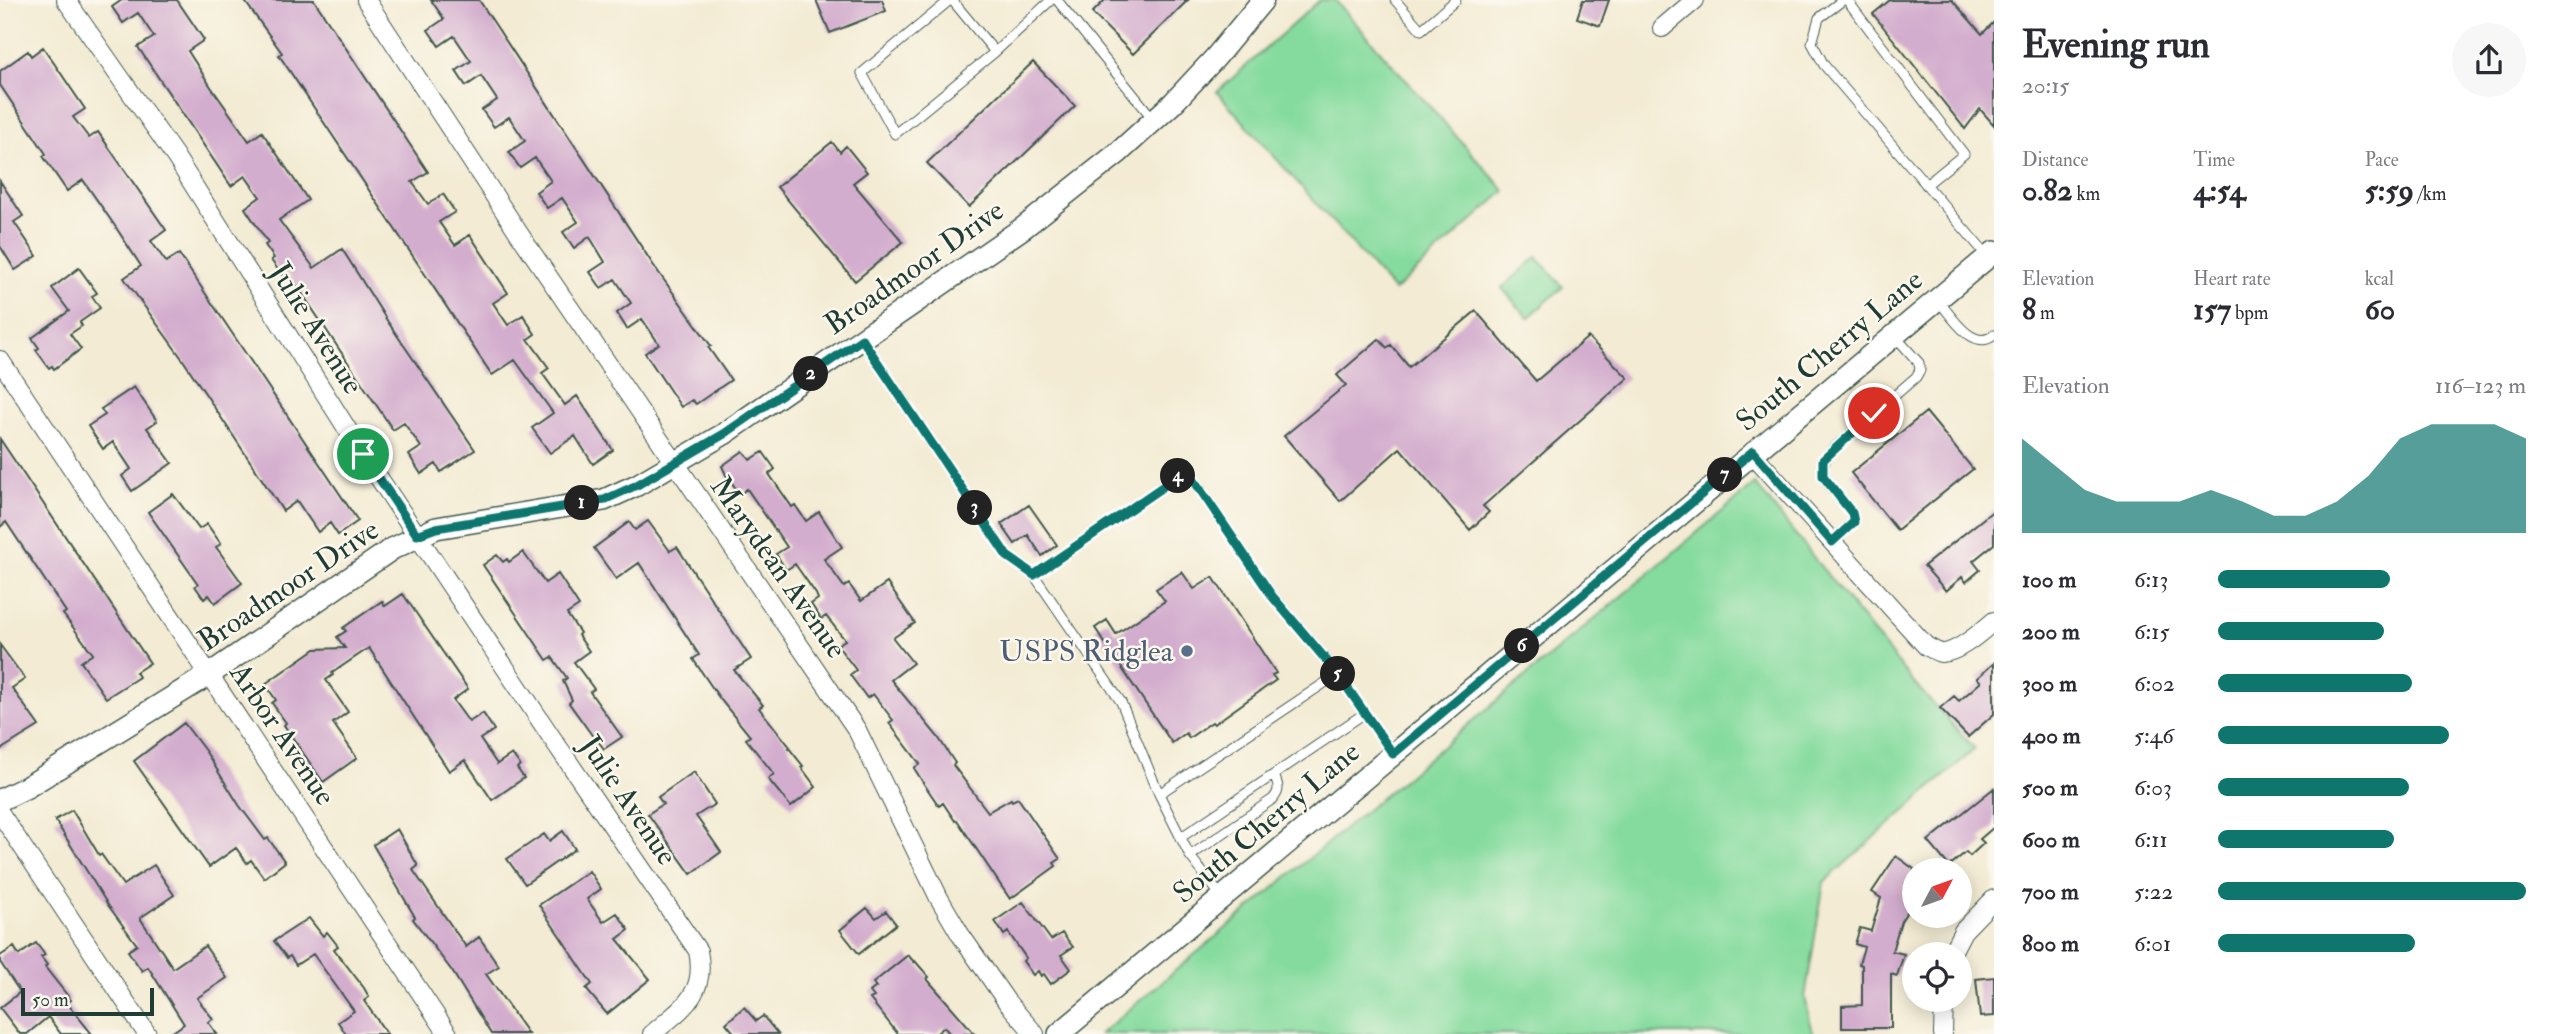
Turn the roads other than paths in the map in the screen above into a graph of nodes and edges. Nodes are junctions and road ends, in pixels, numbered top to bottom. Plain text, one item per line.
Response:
1 (65, 0) edge
2 (366, 0) edge
3 (951, 0) edge
4 (1051, 0) edge
5 (1057, 0) edge
6 (1263, 0) edge
7 (1395, 0) edge
8 (1456, 0) edge
9 (1695, 0) edge
10 (1845, 0) edge
11 (1662, 29) dead end
12 (995, 52) junction
13 (1154, 120) junction
14 (1926, 185) junction
15 (1991, 254) edge
16 (1937, 299) junction
17 (1894, 335) junction
18 (1994, 335) edge
19 (862, 339) junction
20 (0, 360) edge
21 (1753, 451) junction
22 (674, 463) junction
23 (417, 535) junction
24 (1832, 542) junction
25 (1034, 575) junction
26 (1994, 621) edge
27 (210, 674) junction
28 (1338, 674) junction
29 (1365, 713) junction
30 (1393, 754) junction
31 (1273, 775) junction
32 (1159, 794) junction
33 (0, 800) edge
34 (0, 813) edge
35 (1180, 838) junction
36 (1191, 856) junction
37 (1222, 898) junction
38 (1994, 899) edge
39 (1957, 942) edge
40 (1944, 1012) edge
41 (148, 1034) edge
42 (448, 1034) edge
43 (652, 1034) edge
44 (1035, 1034) edge
45 (1059, 1034) edge
46 (1943, 1034) edge

1 - 23 street, Julie Avenue
2 - 22 street, Marydean Avenue
3 - 12 lane
3 - 12 lane
4 - 12 lane
5 - 13 lane
6 - 13 street, Broadmoor Drive
7 - 8 lane
9 - 11 street
10 - 14 lane
10 - 14 lane
13 - 19 street, Broadmoor Drive
14 - 15 lane
15 - 16 street, South Cherry Lane
16 - 17 street, South Cherry Lane
16 - 18 lane
17 - 21 street, South Cherry Lane
17 - 24 lane
19 - 22 street, Broadmoor Drive
19 - 25 lane
20 - 27 street, Arbor Avenue
21 - 24 street
21 - 30 street, South Cherry Lane
22 - 23 street, Broadmoor Drive
22 - 44 street, Marydean Avenue
23 - 27 street, Broadmoor Drive
23 - 43 street, Julie Avenue
24 - 26 street
25 - 28 lane
25 - 32 lane
27 - 33 street, Broadmoor Drive
27 - 42 street, Arbor Avenue
28 - 29 lane
28 - 32 lane
29 - 30 lane
29 - 31 lane
30 - 37 street, South Cherry Lane
31 - 35 lane
31 - 36 lane
32 - 35 lane
34 - 41 street
35 - 36 lane
36 - 37 lane
37 - 45 street, South Cherry Lane
38 - 39 street
40 - 46 street

